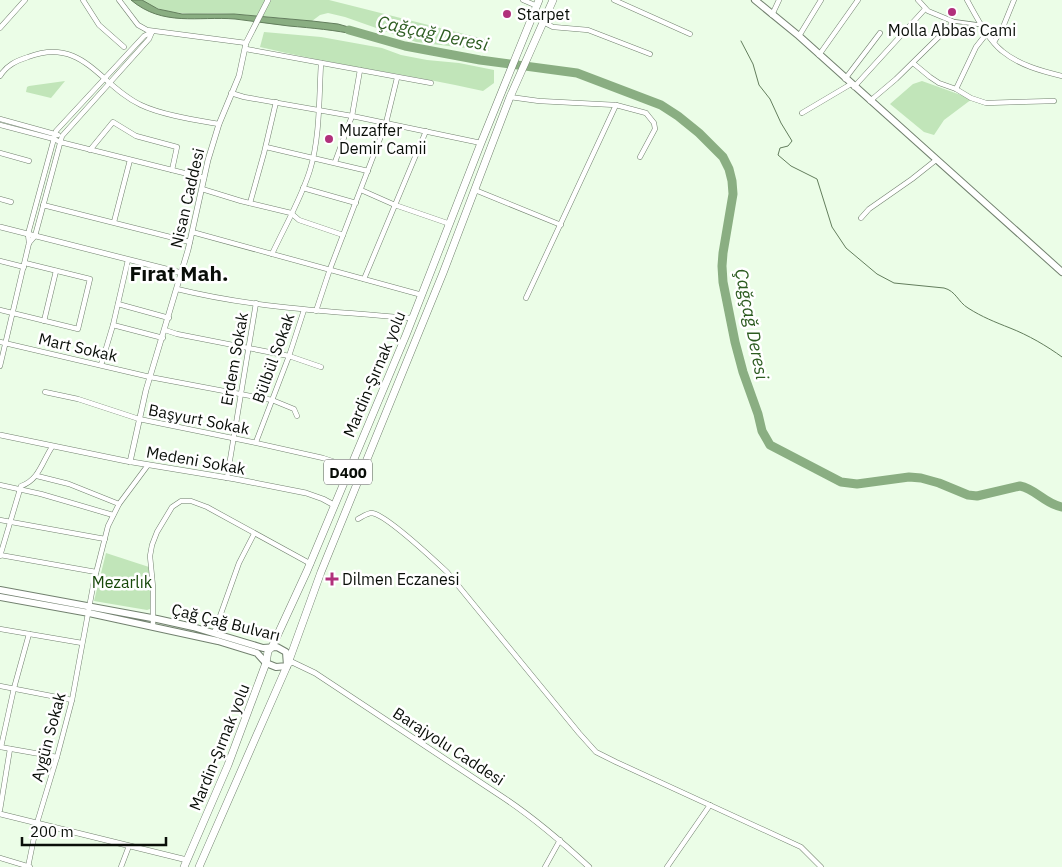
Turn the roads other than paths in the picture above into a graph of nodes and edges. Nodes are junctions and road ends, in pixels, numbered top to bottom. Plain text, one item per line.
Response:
1 (25, 0) edge
2 (84, 0) edge
3 (119, 0) edge
4 (523, 0) edge
5 (552, 0) edge
6 (614, 0) edge
7 (756, 0) edge
8 (779, 0) edge
9 (821, 0) edge
10 (858, 0) edge
11 (918, 0) edge
12 (967, 0) edge
13 (1014, 0) edge
14 (268, 2) edge
15 (538, 3) edge
16 (925, 9) junction
17 (772, 14) junction
18 (952, 21) junction
19 (543, 22) junction
20 (982, 25) junction
21 (0, 28) edge
22 (152, 32) junction
23 (987, 32) junction
24 (880, 33) dead end
25 (690, 34) dead end
26 (799, 36) junction
27 (994, 42) junction
28 (246, 46) junction
29 (124, 47) dead end
30 (650, 54) dead end
31 (819, 55) junction
32 (321, 63) junction
33 (913, 63) junction
34 (360, 70) junction
35 (0, 76) edge
36 (1062, 76) edge
37 (397, 78) junction
38 (845, 79) junction
39 (108, 80) junction
40 (431, 83) dead end
41 (853, 86) junction
42 (956, 88) junction
43 (231, 93) junction
44 (510, 96) junction
45 (1054, 100) dead end
46 (276, 102) junction
47 (870, 102) junction
48 (616, 105) junction
49 (318, 111) junction
50 (802, 113) dead end
51 (352, 116) junction
52 (0, 119) edge
53 (386, 123) junction
54 (219, 124) junction
55 (0, 125) edge
56 (426, 131) junction
57 (62, 136) junction
58 (55, 137) junction
59 (60, 142) junction
60 (480, 143) junction
61 (266, 147) junction
62 (90, 150) junction
63 (0, 154) edge
64 (640, 156) dead end
65 (313, 157) junction
66 (130, 160) junction
67 (936, 160) junction
68 (29, 161) dead end
69 (335, 162) junction
70 (172, 170) junction
71 (368, 171) junction
72 (204, 178) junction
73 (303, 188) junction
74 (202, 189) junction
75 (361, 190) junction
76 (475, 190) junction
77 (0, 199) edge
78 (11, 202) dead end
79 (250, 203) junction
80 (356, 203) junction
81 (395, 205) junction
82 (43, 206) junction
83 (291, 213) junction
84 (861, 218) dead end
85 (114, 222) junction
86 (450, 224) junction
87 (561, 225) junction
88 (0, 227) edge
89 (192, 232) junction
90 (28, 234) junction
91 (343, 235) junction
92 (35, 236) junction
93 (190, 242) junction
94 (29, 243) junction
95 (272, 254) junction
96 (128, 260) junction
97 (0, 261) edge
98 (24, 265) junction
99 (330, 269) junction
100 (56, 271) junction
101 (1062, 272) edge
102 (182, 273) junction
103 (364, 278) junction
104 (177, 289) junction
105 (422, 295) junction
106 (526, 298) dead end
107 (256, 303) junction
108 (118, 304) junction
109 (0, 310) edge
110 (304, 310) junction
111 (316, 311) junction
112 (12, 313) junction
113 (168, 318) junction
114 (413, 318) junction
115 (44, 320) junction
116 (113, 325) junction
117 (165, 330) junction
118 (163, 338) junction
119 (3, 342) edge
120 (248, 348) junction
121 (289, 356) junction
122 (101, 365) junction
123 (0, 366) edge
124 (321, 367) dead end
125 (150, 378) junction
126 (44, 392) dead end
127 (241, 394) junction
128 (272, 400) junction
129 (297, 416) dead end
130 (139, 419) junction
131 (0, 435) edge
132 (233, 438) junction
133 (256, 442) junction
134 (52, 447) junction
135 (130, 462) junction
136 (148, 465) junction
137 (350, 467) junction
138 (37, 476) junction
139 (227, 478) junction
140 (0, 485) edge
141 (20, 489) junction
142 (119, 504) junction
143 (334, 505) junction
144 (113, 515) junction
145 (358, 519) dead end
146 (0, 520) edge
147 (10, 522) junction
148 (254, 534) junction
149 (105, 539) junction
150 (0, 555) edge
151 (310, 564) junction
152 (96, 572) junction
153 (0, 590) edge
154 (0, 596) edge
155 (90, 609) junction
156 (153, 618) junction
157 (153, 626) junction
158 (0, 629) edge
159 (214, 633) junction
160 (29, 634) junction
161 (82, 642) junction
162 (272, 648) junction
163 (266, 663) junction
164 (287, 666) junction
165 (0, 686) edge
166 (14, 688) junction
167 (72, 700) junction
168 (1, 747) edge
169 (10, 749) junction
170 (57, 757) junction
171 (0, 770) edge
172 (6, 772) junction
173 (710, 806) junction
174 (0, 812) edge
175 (37, 823) junction
176 (560, 840) junction
177 (130, 846) junction
178 (0, 858) edge
179 (186, 864) edge
180 (28, 867) edge
181 (120, 867) edge
182 (199, 867) edge
183 (545, 867) edge
184 (589, 867) edge
185 (667, 867) edge
186 (821, 867) edge

1 - 21 street
2 - 29 street
3 - 22 street
4 - 15 street
5 - 19 highway, Mardin-Şırnak yolu
6 - 25 street
7 - 17 main road
8 - 17 street
9 - 26 street
10 - 31 street
11 - 16 street
12 - 20 street
13 - 27 street
14 - 28 street, Nisan Caddesi
15 - 60 highway, Mardin-Şırnak yolu / D400
16 - 18 street
16 - 41 street
17 - 26 main road
18 - 20 street
18 - 33 street
19 - 30 street
19 - 44 highway, Mardin-Şırnak yolu
20 - 23 street
22 - 28 street
22 - 39 street
23 - 27 street
23 - 42 street
24 - 38 street
26 - 31 main road
27 - 36 street
28 - 32 street
28 - 43 street, Nisan Caddesi
31 - 38 main road
32 - 34 street
32 - 49 street
33 - 42 street
33 - 47 street
34 - 37 street
34 - 51 street
35 - 39 street
37 - 40 street
37 - 53 street
38 - 41 main road
39 - 54 street
39 - 57 street
39 - 58 street
41 - 47 main road
41 - 50 street
42 - 45 street
43 - 46 street
43 - 54 street, Nisan Caddesi
44 - 48 street
44 - 76 highway, Mardin-Şırnak yolu
46 - 49 street
46 - 61 street
47 - 67 main road
48 - 64 street
48 - 87 street
49 - 51 street
49 - 65 street
51 - 53 street
51 - 69 street
52 - 58 street
53 - 56 street
53 - 71 street
54 - 72 street, Nisan Caddesi
55 - 58 street
56 - 60 street
56 - 81 street
57 - 58 street
57 - 59 street
58 - 59 street
58 - 90 street
59 - 62 street
59 - 82 street
60 - 86 highway, Mardin-Şırnak yolu / D400
61 - 65 street
61 - 79 street
62 - 66 street
62 - 70 street
63 - 68 street
65 - 69 street
65 - 73 street
66 - 70 street
66 - 85 street
67 - 84 street
67 - 101 main road
69 - 71 street
70 - 72 street
71 - 75 street
72 - 74 street, Nisan Caddesi
73 - 80 street
73 - 83 street
74 - 79 street
74 - 89 street, Nisan Caddesi
75 - 80 street
75 - 81 street
76 - 87 street
76 - 164 highway, Mardin-Şırnak yolu
77 - 78 street
79 - 83 street
80 - 91 street
81 - 86 street
81 - 103 street
82 - 85 street
82 - 92 street
83 - 91 street
83 - 95 street
85 - 93 street
86 - 105 highway, Mardin-Şırnak yolu / D400
87 - 106 street
88 - 90 street
89 - 93 street, Nisan Caddesi
89 - 95 street
90 - 92 street
90 - 94 street
91 - 99 street
92 - 94 street
92 - 96 street
93 - 102 street, Nisan Caddesi
94 - 98 street
95 - 99 street
96 - 102 street
96 - 108 street
97 - 98 street
98 - 100 street
98 - 112 street
99 - 103 street
99 - 111 street
100 - 115 street
100 - 115 street
102 - 104 street, Nisan Caddesi
103 - 105 street
104 - 107 street
104 - 113 street, Nisan Caddesi
105 - 114 highway, Mardin-Şırnak yolu / D400
107 - 110 street
107 - 120 street, Erdem Sokak
108 - 113 street
108 - 116 street
109 - 112 street
110 - 111 street
110 - 121 street, Bülbül Sokak
111 - 114 street
112 - 115 street
112 - 119 street
113 - 117 street, Nisan Caddesi
114 - 137 highway, Mardin-Şırnak yolu / D400
116 - 118 street
116 - 122 street
117 - 118 street, Nisan Caddesi
117 - 120 street
118 - 125 street, Nisan Caddesi
119 - 122 street, Mart Sokak
119 - 123 street
120 - 121 street
120 - 127 street, Erdem Sokak
121 - 124 street
121 - 128 street, Bülbül Sokak
122 - 125 street, Mart Sokak
125 - 127 street, Mart Sokak
125 - 130 street, Nisan Caddesi
126 - 130 street, Başyurt Sokak
127 - 128 street, Mart Sokak
127 - 132 street, Erdem Sokak
128 - 129 street, Mart Sokak
128 - 133 street, Bülbül Sokak
130 - 132 street, Başyurt Sokak
130 - 135 street, Nisan Caddesi
131 - 134 street, Medeni Sokak
132 - 133 street, Başyurt Sokak
132 - 139 street, Erdem Sokak
133 - 137 street, Başyurt Sokak
134 - 135 street, Medeni Sokak
134 - 138 street
135 - 136 street, Medeni Sokak
136 - 139 street, Medeni Sokak
136 - 142 street, Aygün Sokak
137 - 143 highway, Mardin-Şırnak yolu / D400
138 - 141 street
138 - 142 street
139 - 143 street, Medeni Sokak
140 - 141 street
141 - 144 street
141 - 147 street
142 - 144 street, Aygün Sokak
143 - 151 highway, Mardin-Şırnak yolu / D400
144 - 149 street, Aygün Sokak
145 - 173 street
146 - 147 street
147 - 149 street
147 - 150 street
148 - 151 street
148 - 156 street
148 - 159 street
149 - 152 street, Aygün Sokak
150 - 152 street
151 - 162 highway, Mardin-Şırnak yolu / D400
152 - 155 street, Aygün Sokak
153 - 155 main road, Çağ Çağ Bulvarı
154 - 155 main road, Çağ Çağ Bulvarı
155 - 156 main road, Çağ Çağ Bulvarı
155 - 157 main road, Çağ Çağ Bulvarı
155 - 161 street, Aygün Sokak
156 - 157 street
156 - 159 main road, Çağ Çağ Bulvarı
157 - 163 main road, Çağ Çağ Bulvarı
158 - 160 street
159 - 162 main road, Çağ Çağ Bulvarı
160 - 161 street
160 - 166 street
161 - 167 street, Aygün Sokak
162 - 163 highway, Mardin-Şırnak yolu / D400
162 - 164 main road, Çağ Çağ Bulvarı
163 - 164 main road, Çağ Çağ Bulvarı
163 - 179 highway, Mardin-Şırnak yolu / D400
164 - 176 street, Barajyolu Caddesi
164 - 182 highway, Mardin-Şırnak yolu
165 - 166 street
166 - 167 street
166 - 168 street
167 - 170 street, Aygün Sokak
168 - 169 street
169 - 170 street
169 - 172 street
170 - 175 street, Aygün Sokak
171 - 172 street
172 - 174 street
173 - 185 street
173 - 186 street
174 - 175 street
175 - 177 street
175 - 180 street, Aygün Sokak
176 - 183 street
176 - 184 street, Barajyolu Caddesi
177 - 179 street
177 - 181 street
178 - 180 street

